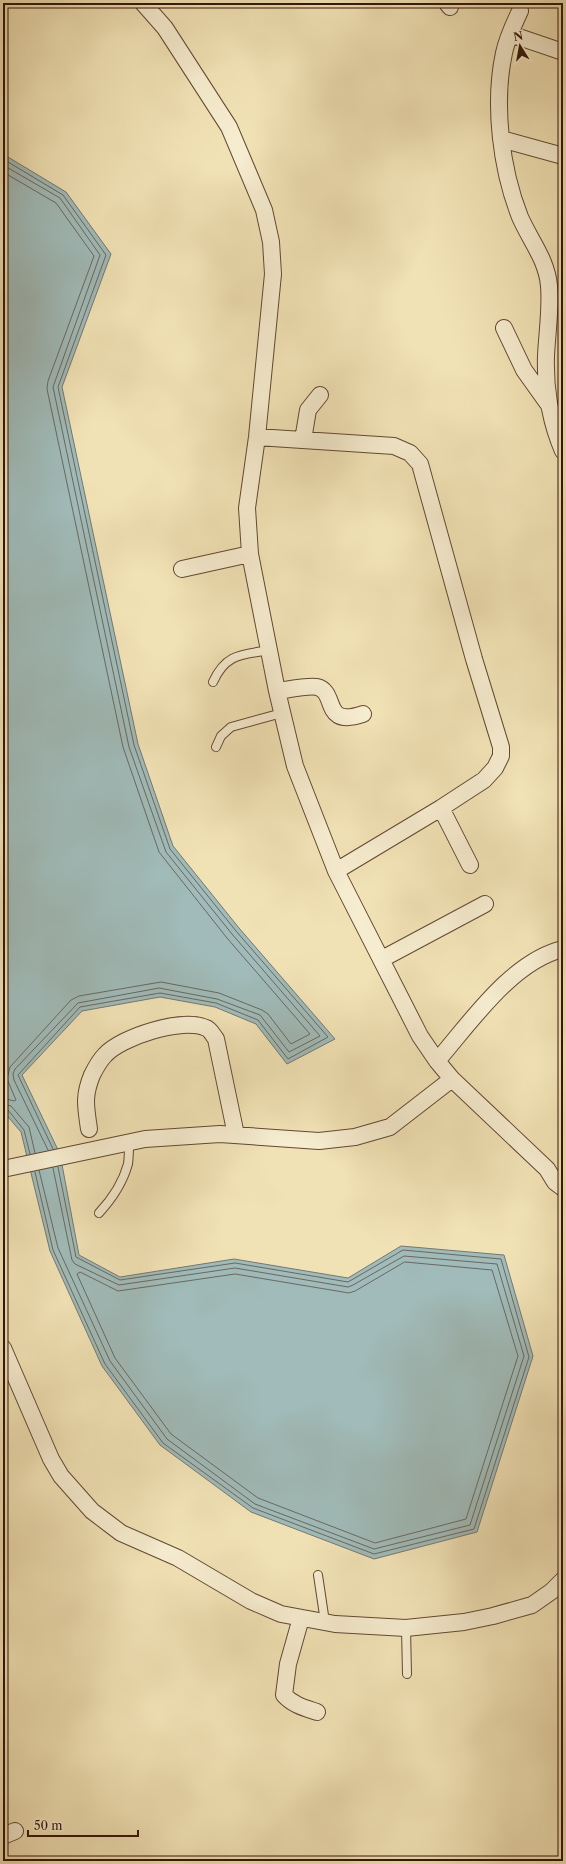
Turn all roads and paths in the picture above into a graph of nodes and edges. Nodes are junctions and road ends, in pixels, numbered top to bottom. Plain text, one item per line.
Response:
1 (143, 3) edge
2 (520, 11) dead end
3 (510, 34) junction
4 (563, 52) edge
5 (501, 139) junction
6 (563, 156) edge
7 (504, 328) dead end
8 (320, 395) dead end
9 (549, 405) junction
10 (257, 436) junction
11 (303, 440) junction
12 (563, 451) edge
13 (250, 554) junction
14 (182, 569) dead end
15 (270, 650) junction
16 (213, 682) dead end
17 (277, 691) junction
18 (282, 712) junction
19 (363, 714) dead end
20 (216, 747) dead end
21 (441, 808) junction
22 (470, 866) dead end
23 (336, 871) junction
24 (485, 904) dead end
25 (563, 949) edge
26 (382, 959) junction
27 (437, 1061) junction
28 (452, 1079) junction
29 (89, 1129) dead end
30 (236, 1135) junction
31 (129, 1142) junction
32 (547, 1168) junction
33 (3, 1169) edge
34 (563, 1171) edge
35 (563, 1188) edge
36 (99, 1213) dead end
37 (3, 1348) edge
38 (318, 1574) dead end
39 (563, 1580) edge
40 (301, 1618) junction
41 (325, 1622) junction
42 (406, 1628) junction
43 (407, 1674) dead end
44 (317, 1712) dead end

1 - 10 street
2 - 3 street
3 - 4 street
3 - 5 street
5 - 6 street
5 - 9 street
7 - 9 street
8 - 11 street
9 - 12 street
10 - 11 street
10 - 13 street
11 - 21 street
13 - 14 street
13 - 15 street
15 - 16 lane
15 - 17 street
17 - 18 street
17 - 19 street
18 - 20 lane
18 - 23 street
21 - 22 street
21 - 23 street
23 - 26 street
24 - 26 street
25 - 27 street
26 - 27 street
27 - 28 street
28 - 30 street
28 - 32 street
29 - 30 street
30 - 31 street
31 - 33 street
31 - 36 lane
32 - 34 street
32 - 35 street
37 - 40 street
38 - 41 lane
39 - 42 street
40 - 41 street
40 - 44 street
41 - 42 street
42 - 43 lane

